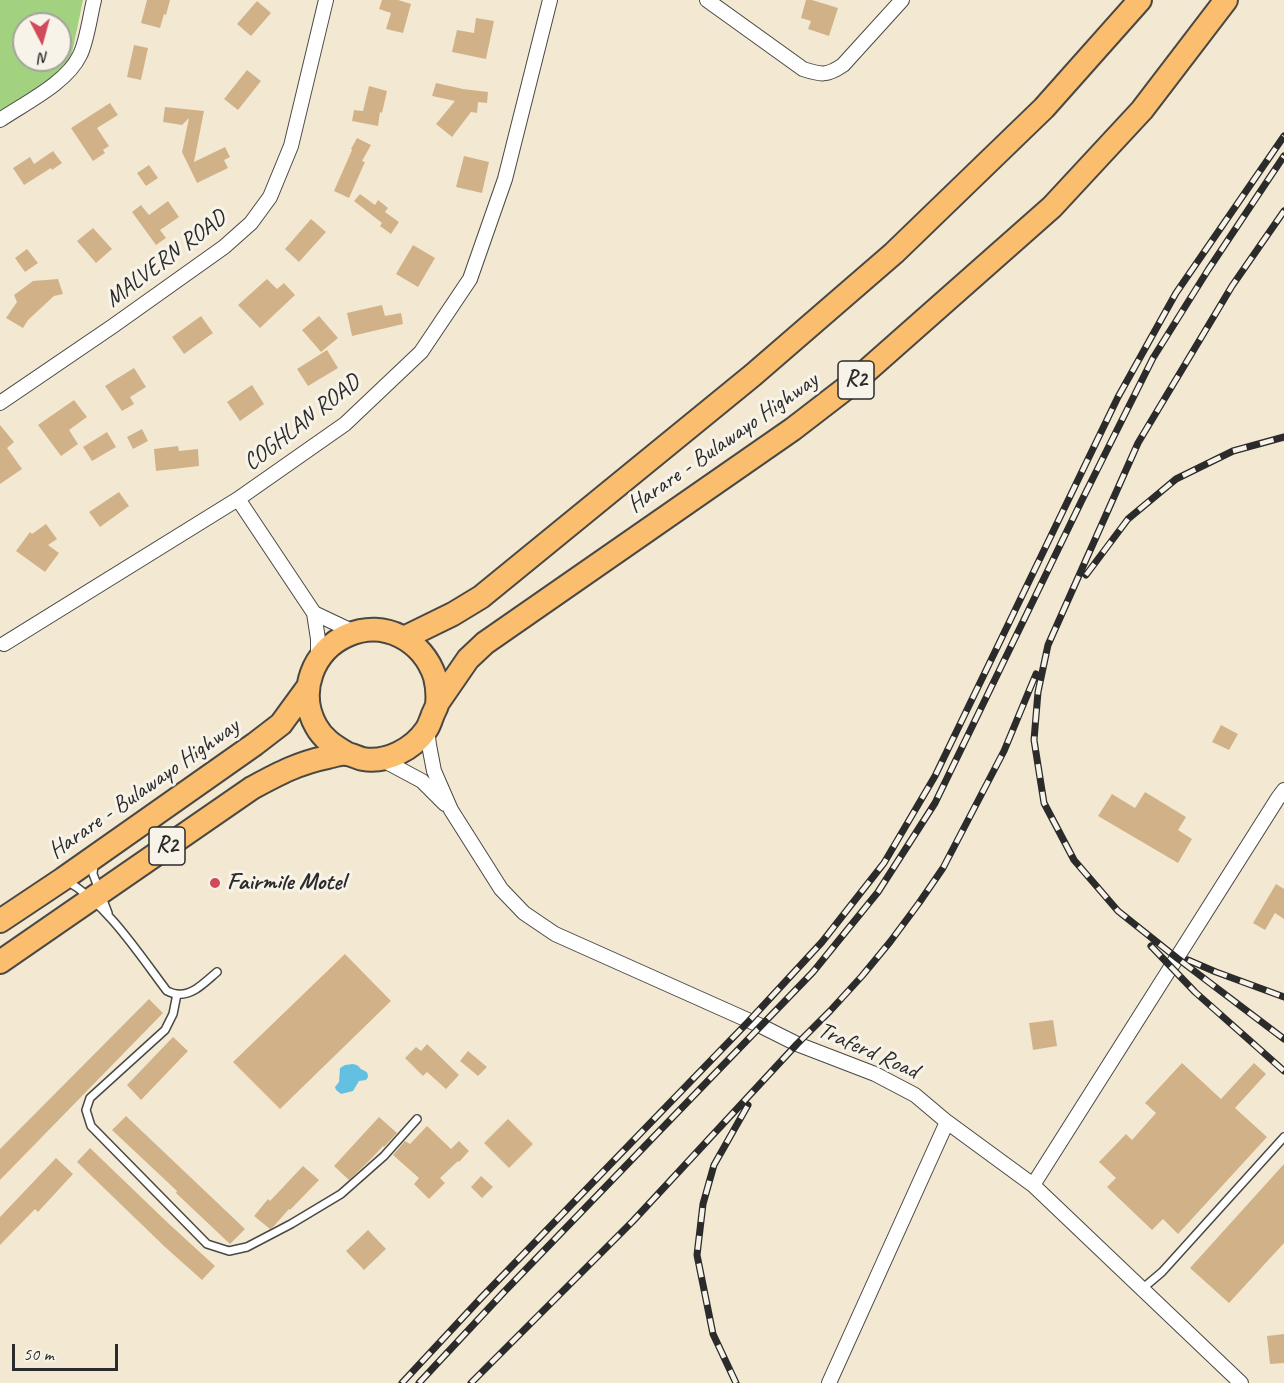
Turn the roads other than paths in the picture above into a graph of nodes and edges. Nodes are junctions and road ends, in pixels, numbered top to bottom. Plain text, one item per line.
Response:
1 (94, 0) edge
2 (326, 0) edge
3 (550, 0) edge
4 (707, 0) edge
5 (902, 0) edge
6 (1140, 0) edge
7 (1226, 0) edge
8 (0, 120) edge
9 (0, 404) edge
10 (238, 500) junction
11 (314, 612) junction
12 (354, 632) junction
13 (404, 638) junction
14 (1, 644) edge
15 (318, 660) junction
16 (308, 687) junction
17 (437, 704) junction
18 (427, 729) junction
19 (346, 753) junction
20 (380, 759) junction
21 (1284, 790) edge
22 (451, 810) junction
23 (94, 857) junction
24 (63, 879) junction
25 (96, 896) junction
26 (109, 916) junction
27 (0, 921) edge
28 (0, 962) edge
29 (217, 972) dead end
30 (177, 994) junction
31 (417, 1119) dead end
32 (947, 1122) junction
33 (1284, 1137) edge
34 (1033, 1185) junction
35 (1142, 1289) junction
36 (829, 1383) edge
37 (1241, 1383) edge

1 - 8 street
2 - 9 street, MALVERN ROAD
3 - 10 street, COGHLAN ROAD
4 - 5 street
6 - 13 highway, Harare - Bulawayo Highway
7 - 17 highway, Harare - Bulawayo Highway / R2
10 - 11 street
10 - 14 street, COGHLAN ROAD
11 - 12 street
11 - 15 street
12 - 13 highway, Harare - Bulawayo Highway / R2
12 - 15 highway, Harare - Bulawayo Highway / R2
13 - 17 highway, Harare - Bulawayo Highway / R2
15 - 16 highway, Harare - Bulawayo Highway / R2
16 - 19 highway, Harare - Bulawayo Highway / R2
16 - 23 highway, Harare - Bulawayo Highway / R2
17 - 18 highway, Harare - Bulawayo Highway / R2
18 - 20 highway, Harare - Bulawayo Highway / R2
18 - 22 street, Traferd Road
19 - 20 highway, Harare - Bulawayo Highway / R2
19 - 25 highway, Harare - Bulawayo Highway / R2
20 - 22 street, Traferd Road
21 - 34 street
22 - 32 street, Traferd Road
23 - 24 highway, Harare - Bulawayo Highway / R2
23 - 25 lane
24 - 25 lane
24 - 27 highway, Harare - Bulawayo Highway / R2
25 - 26 lane
25 - 26 lane
25 - 28 highway, Harare - Bulawayo Highway / R2
26 - 30 lane
29 - 30 lane
30 - 31 lane
32 - 34 street, Traferd Road
32 - 36 street
33 - 35 lane
34 - 35 street, Traferd Road
35 - 37 street, Traferd Road

